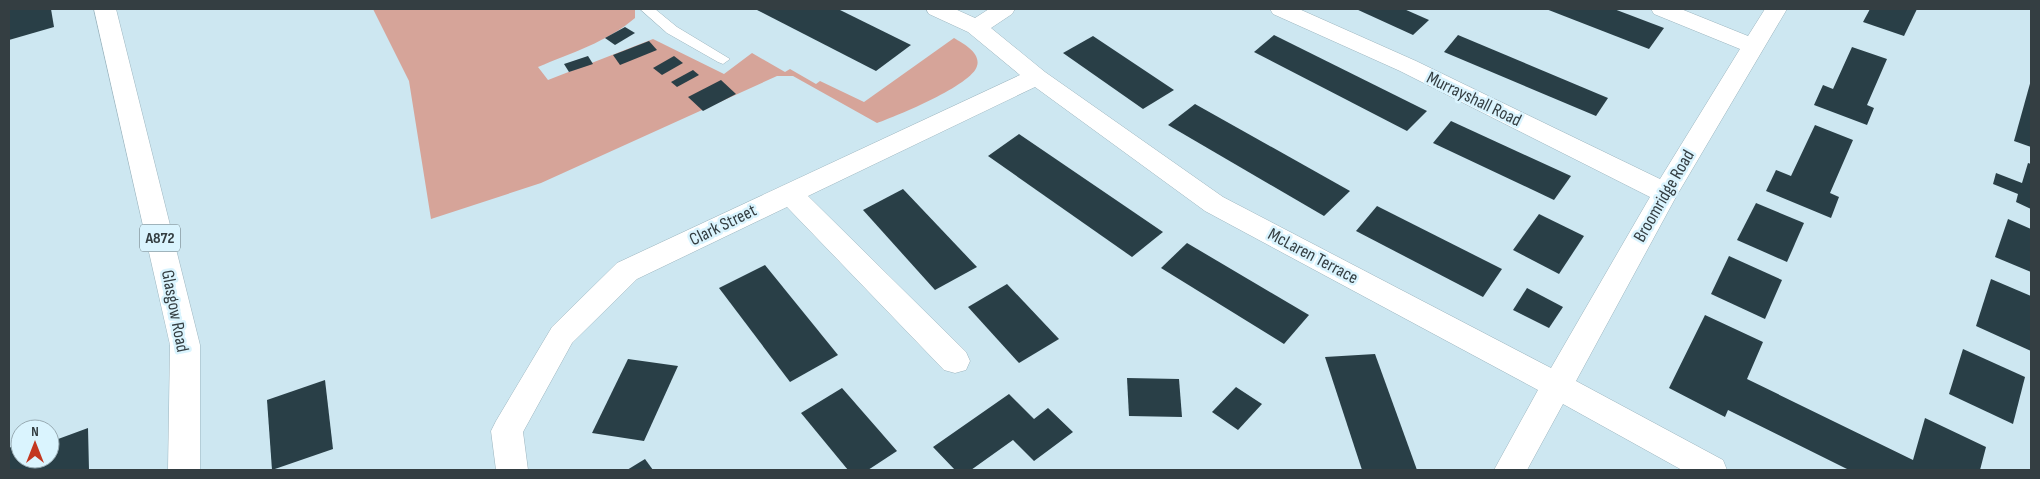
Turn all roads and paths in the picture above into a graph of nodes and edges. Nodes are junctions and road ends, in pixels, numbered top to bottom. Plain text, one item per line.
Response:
1 (105, 9) edge
2 (647, 9) edge
3 (937, 9) edge
4 (1004, 9) edge
5 (1281, 9) edge
6 (1662, 9) edge
7 (1776, 9) edge
8 (976, 27) junction
9 (1752, 46) junction
10 (723, 59) dead end
11 (1037, 77) junction
12 (788, 193) junction
13 (1665, 193) junction
14 (955, 361) dead end
15 (1558, 386) junction
16 (184, 470) edge
17 (512, 470) edge
18 (1510, 470) edge
19 (1710, 470) edge

1 - 16 street, Glasgow Road / A872
2 - 10 lane
3 - 8 street, McLaren Terrace
4 - 8 street
5 - 13 street, Murrayshall Road
6 - 9 street
7 - 9 street, Broomridge Road
8 - 11 street, McLaren Terrace
9 - 13 street, Broomridge Road
11 - 12 street, Clark Street
11 - 15 street, McLaren Terrace
12 - 14 street
12 - 17 street, Clark Street
13 - 15 street, Broomridge Road
15 - 18 street, Broomridge Road
15 - 19 street, McLaren Terrace

